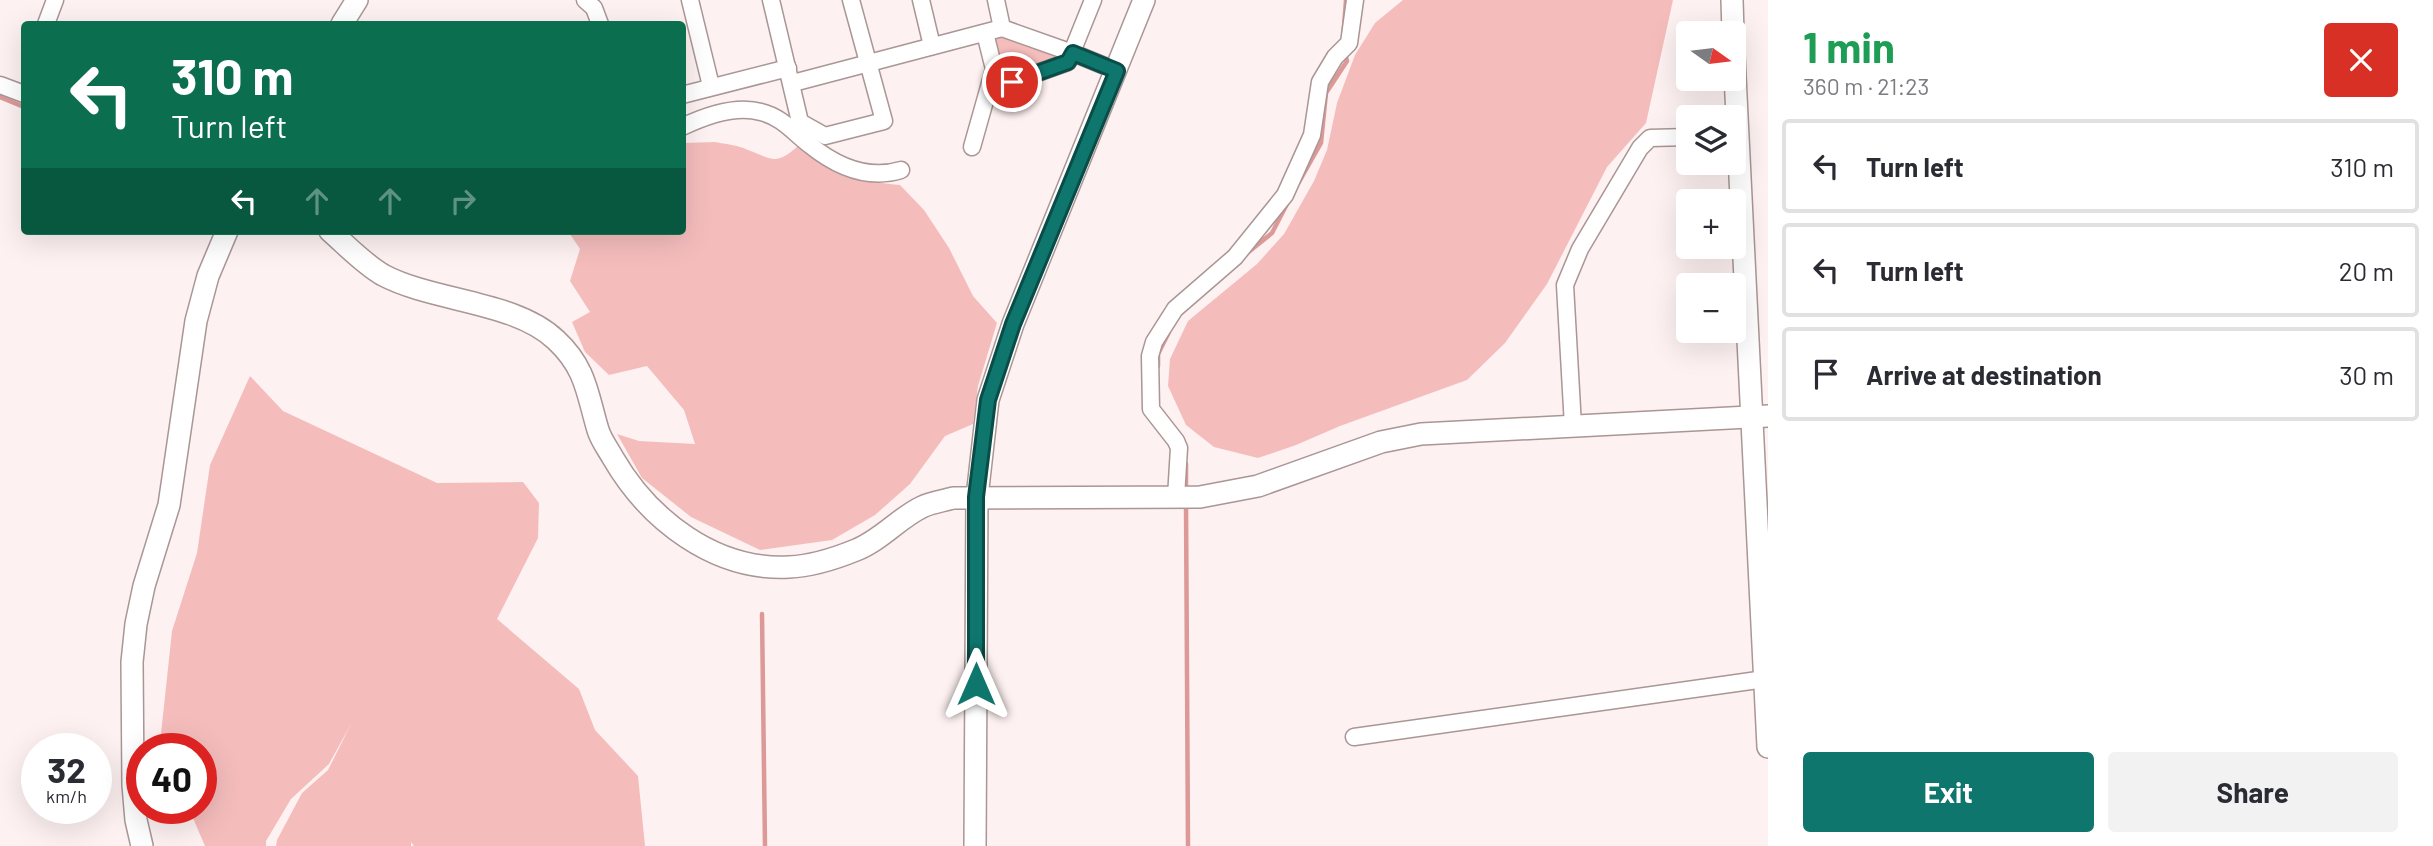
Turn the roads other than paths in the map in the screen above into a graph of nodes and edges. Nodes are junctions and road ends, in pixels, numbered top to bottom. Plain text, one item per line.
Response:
1 (55, 0) edge
2 (357, 0) edge
3 (585, 0) edge
4 (690, 0) edge
5 (771, 0) edge
6 (851, 0) edge
7 (921, 0) edge
8 (996, 0) edge
9 (1093, 0) edge
10 (1144, 0) edge
11 (1355, 0) edge
12 (1732, 0) edge
13 (47, 21) edge
14 (344, 21) edge
15 (599, 21) edge
16 (1733, 21) edge
17 (1002, 28) junction
18 (985, 33) junction
19 (932, 46) junction
20 (1069, 52) junction
21 (868, 64) junction
22 (1117, 71) junction
23 (790, 76) junction
24 (993, 76) junction
25 (0, 85) edge
26 (711, 86) junction
27 (21, 88) edge
28 (686, 94) edge
29 (686, 125) edge
30 (1676, 137) edge
31 (972, 147) dead end
32 (901, 170) dead end
33 (1739, 175) edge
34 (225, 235) edge
35 (335, 235) edge
36 (1760, 416) edge
37 (1573, 426) junction
38 (976, 497) junction
39 (1183, 497) junction
40 (1765, 680) junction
41 (1354, 737) dead end
42 (1768, 747) edge
43 (142, 846) edge
44 (975, 846) edge

1 - 13 street
2 - 14 street
3 - 15 street
4 - 26 street
5 - 23 street
6 - 21 street
7 - 19 street
8 - 17 street
9 - 20 street
10 - 22 street
11 - 39 street
12 - 16 street
17 - 18 street
17 - 20 street
18 - 19 street
18 - 24 street
19 - 21 street
20 - 22 street
20 - 24 street
21 - 23 street
21 - 23 street
22 - 38 street
23 - 26 street
24 - 31 street
25 - 27 street
26 - 28 street
29 - 32 street
30 - 37 street
33 - 36 street
34 - 43 street
35 - 38 street
36 - 37 street
36 - 40 street
37 - 39 street
38 - 39 street
38 - 44 street
40 - 41 street
40 - 42 street

